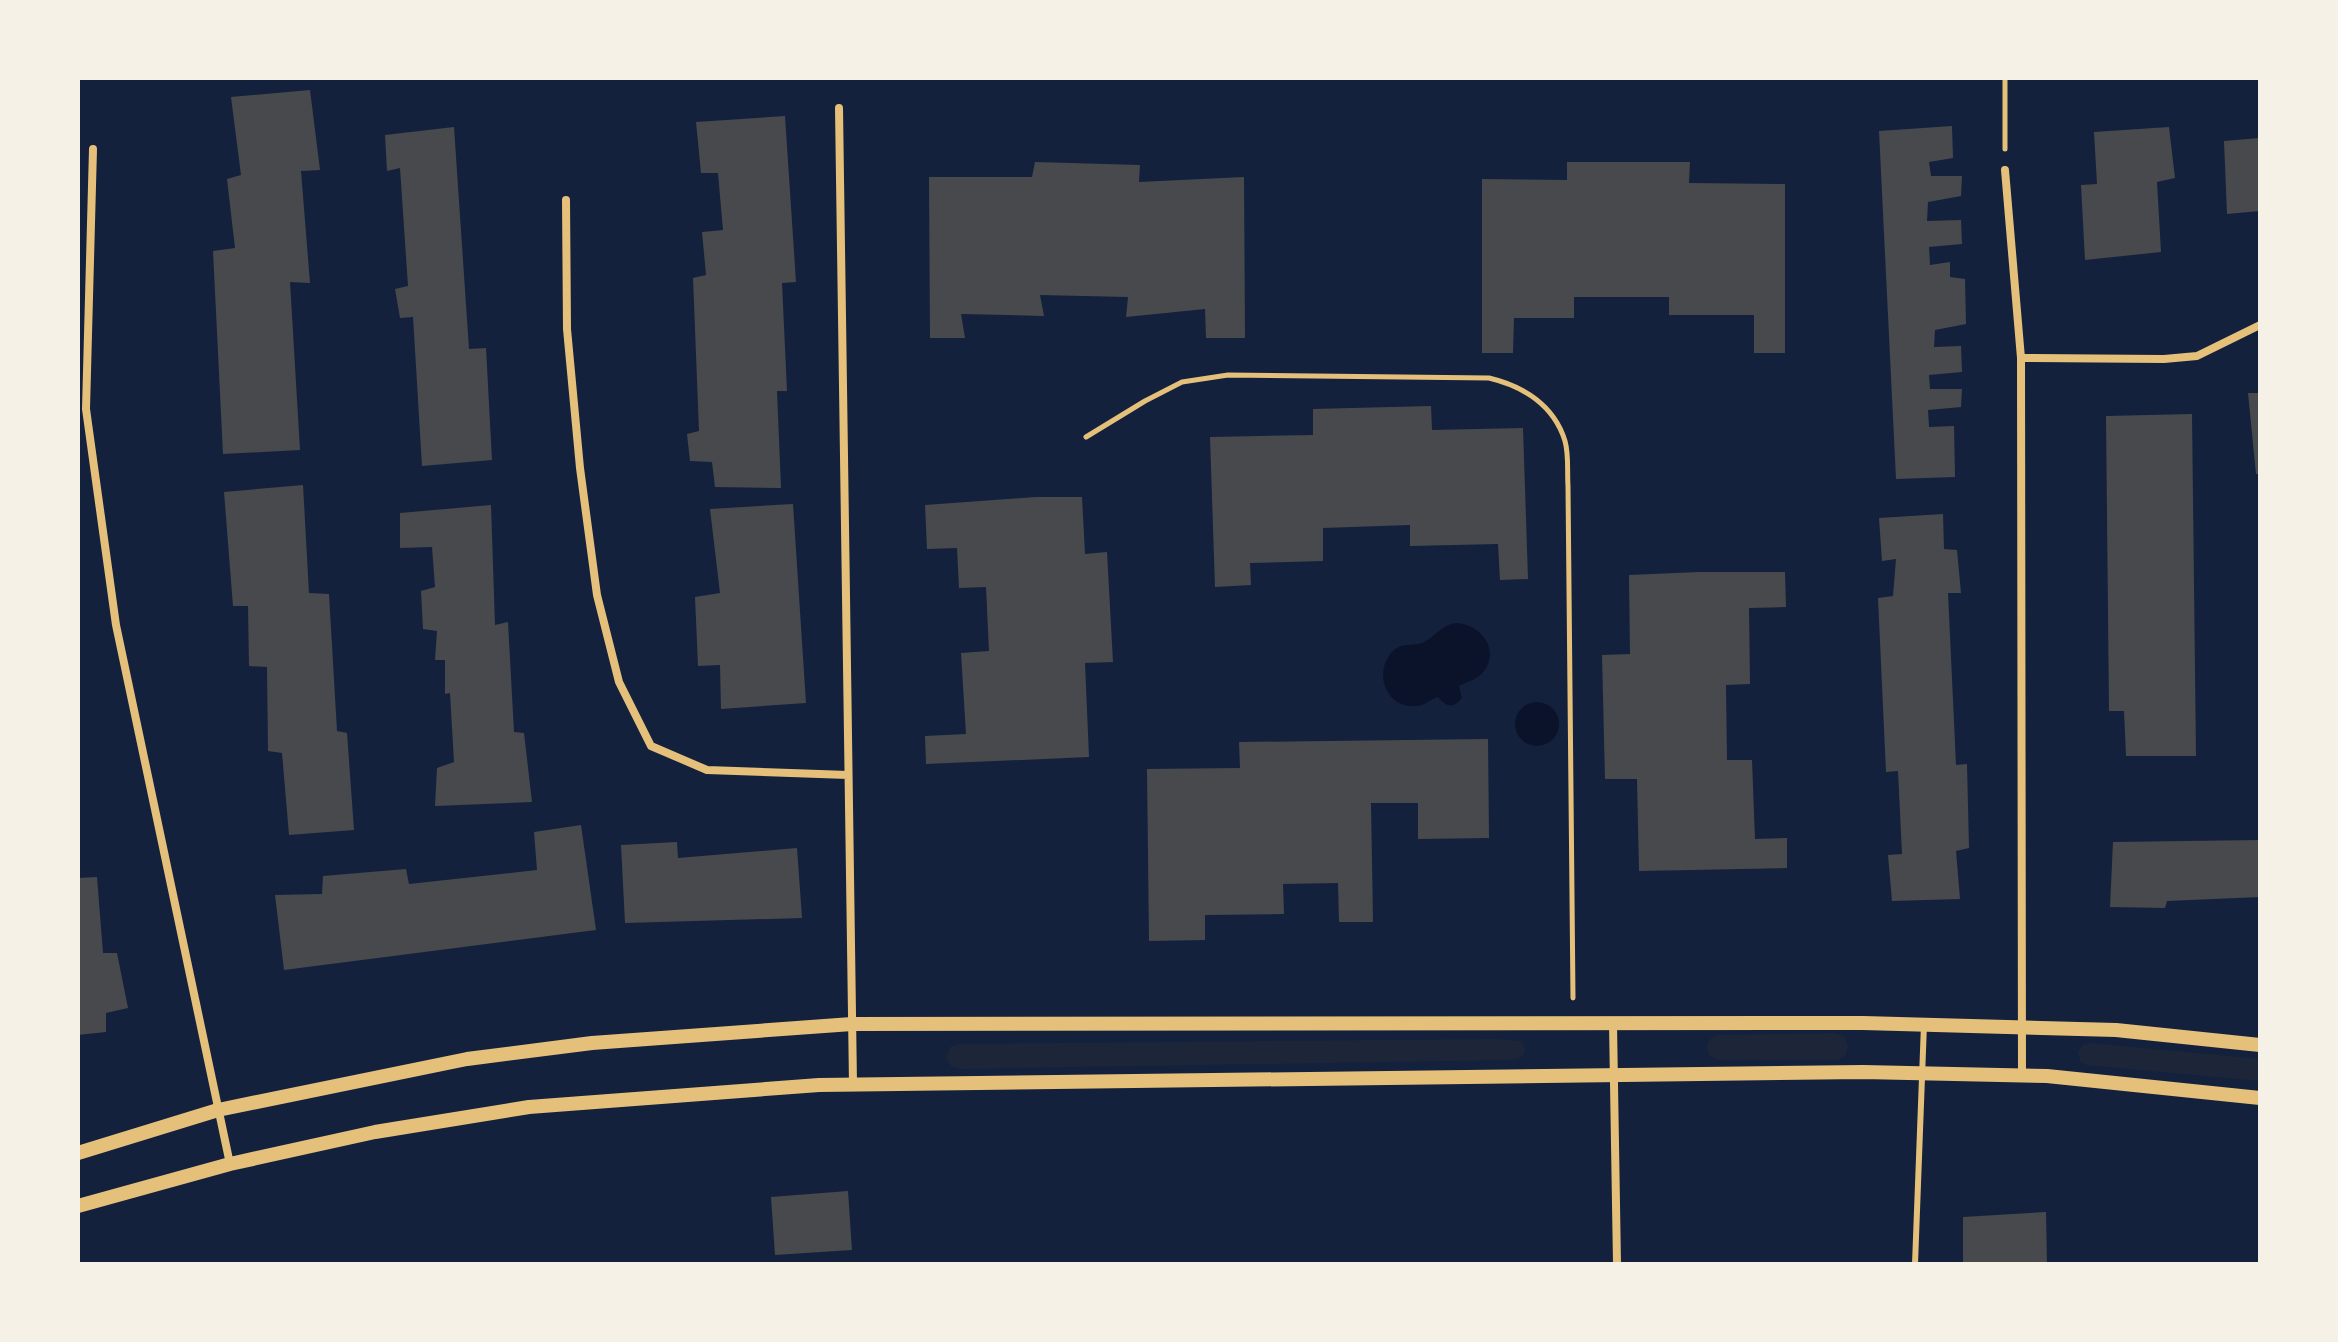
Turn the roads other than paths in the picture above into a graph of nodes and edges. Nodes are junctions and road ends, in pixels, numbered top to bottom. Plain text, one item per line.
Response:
1 (839, 108) dead end
2 (93, 149) dead end
3 (2005, 170) road end
4 (566, 200) dead end
5 (2260, 325) edge
6 (2021, 358) junction
7 (848, 775) junction
8 (852, 1024) junction
9 (1613, 1024) junction
10 (1924, 1024) junction
11 (2023, 1026) junction
12 (2260, 1045) edge
13 (1921, 1073) junction
14 (1614, 1075) junction
15 (2022, 1075) junction
16 (853, 1084) junction
17 (2260, 1098) edge
18 (218, 1110) junction
19 (78, 1153) edge
20 (230, 1164) junction
21 (78, 1206) edge
22 (1617, 1264) edge
23 (1915, 1264) edge

1 - 7 street
2 - 18 street
3 - 6 street
4 - 7 street
5 - 6 street
6 - 11 street
7 - 8 street
8 - 9 street
8 - 16 street
8 - 18 street
9 - 10 street
9 - 14 street
10 - 11 street
10 - 13 lane
11 - 12 street
11 - 15 street
13 - 14 street
13 - 15 street
13 - 23 lane
14 - 16 street
14 - 22 street
15 - 17 street
16 - 20 street
18 - 19 street
18 - 20 street
20 - 21 street

